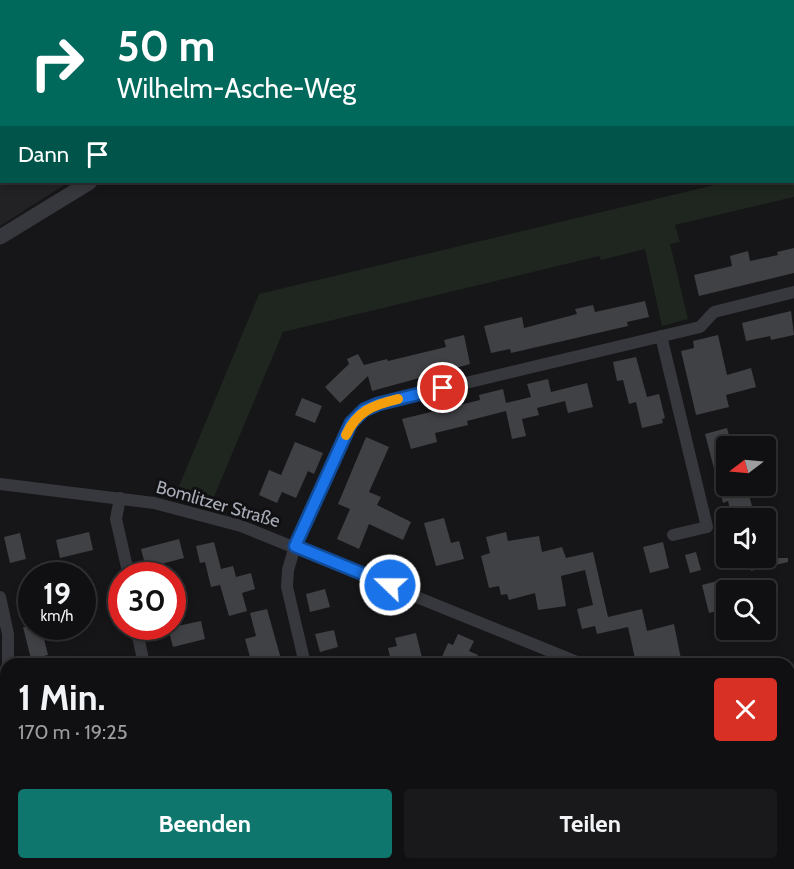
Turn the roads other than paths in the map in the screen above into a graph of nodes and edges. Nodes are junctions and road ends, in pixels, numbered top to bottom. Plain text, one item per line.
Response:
1 (88, 183) edge
2 (0, 237) edge
3 (794, 292) edge
4 (661, 336) junction
5 (0, 484) edge
6 (120, 498) junction
7 (673, 535) dead end
8 (295, 546) junction
9 (126, 562) edge
10 (0, 597) edge
11 (139, 640) edge
12 (8, 658) edge
13 (143, 658) edge
14 (304, 658) edge
15 (567, 658) edge

1 - 2 street
3 - 4 street
4 - 7 street
4 - 8 street
5 - 6 street, Bomlitzer Straße
6 - 8 street, Bomlitzer Straße
6 - 9 street
8 - 14 street
8 - 15 street, Bomlitzer Straße
10 - 12 street
11 - 13 street

